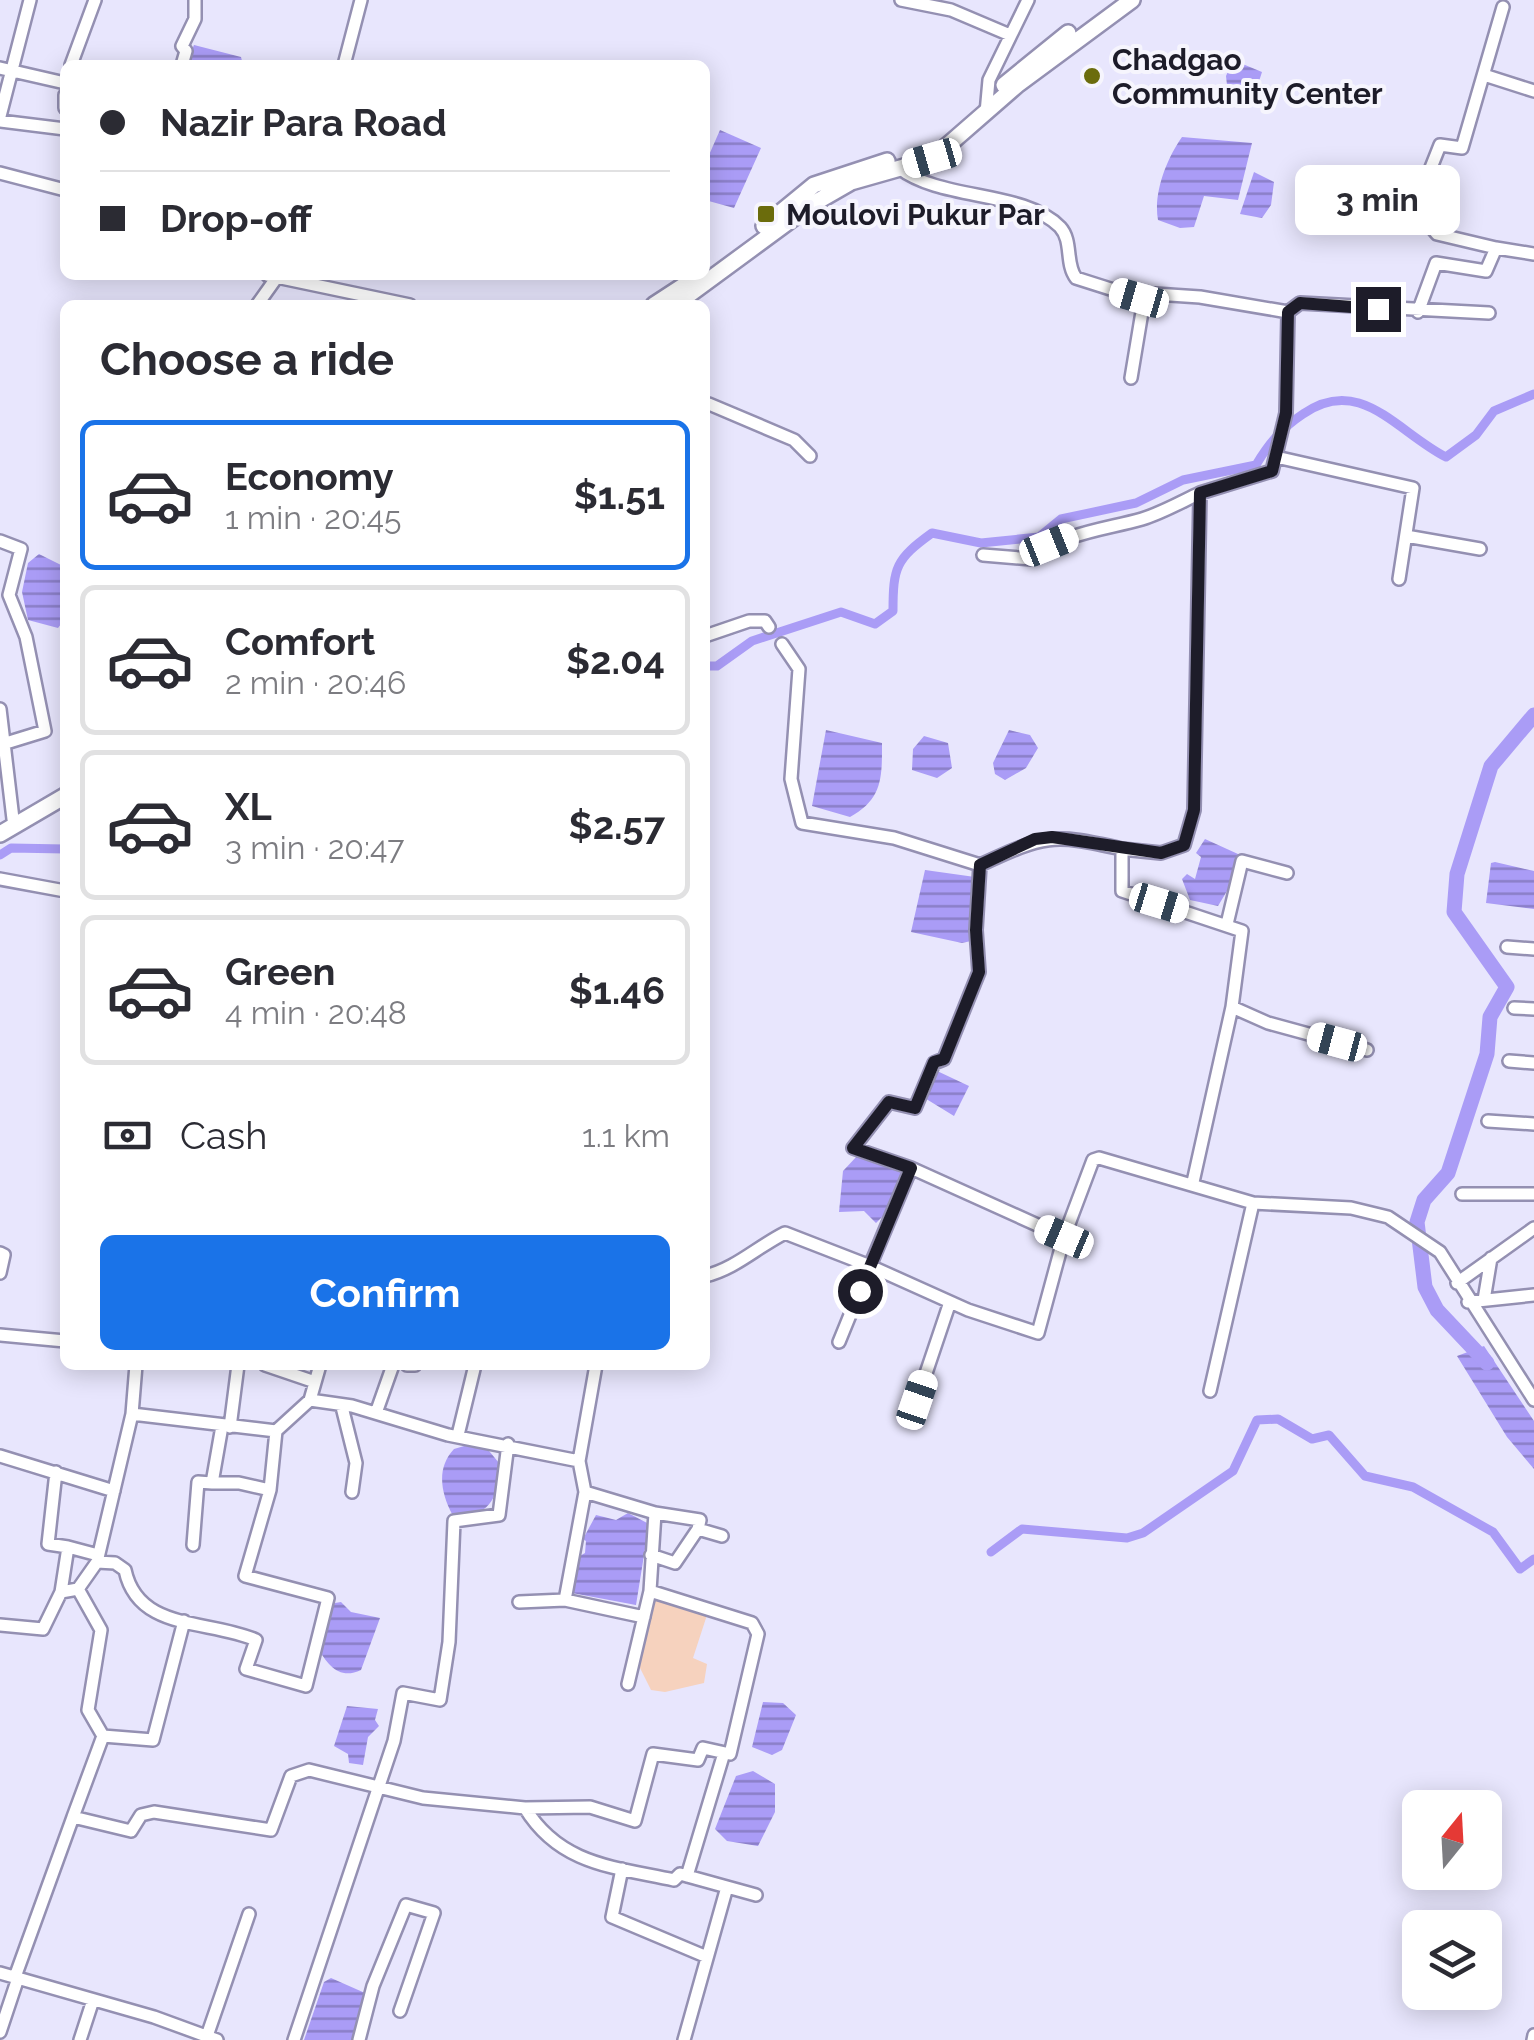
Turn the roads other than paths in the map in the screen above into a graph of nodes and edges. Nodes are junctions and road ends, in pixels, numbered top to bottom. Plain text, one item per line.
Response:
1 (30, 0) edge
2 (95, 0) edge
3 (195, 0) edge
4 (360, 0) edge
5 (901, 0) edge
6 (1028, 0) edge
7 (1116, 0) edge
8 (1132, 0) edge
9 (1503, 7) dead end
10 (1010, 35) junction
11 (72, 60) edge
12 (183, 60) edge
13 (345, 60) edge
14 (5, 69) edge
15 (1484, 75) junction
16 (60, 83) edge
17 (1534, 91) edge
18 (986, 109) junction
19 (0, 118) edge
20 (60, 128) edge
21 (899, 168) junction
22 (0, 173) edge
23 (60, 189) edge
24 (1496, 248) junction
25 (1534, 254) edge
26 (710, 267) edge
27 (314, 280) edge
28 (692, 280) edge
29 (710, 280) edge
30 (710, 280) edge
31 (1139, 298) junction
32 (391, 300) edge
33 (662, 300) edge
34 (683, 300) edge
35 (1288, 312) junction
36 (1418, 312) junction
37 (1489, 312) dead end
38 (1131, 378) dead end
39 (710, 404) edge
40 (810, 456) dead end
41 (1276, 457) junction
42 (1200, 493) junction
43 (1406, 536) junction
44 (0, 542) edge
45 (1480, 549) dead end
46 (982, 555) dead end
47 (1399, 579) dead end
48 (769, 627) dead end
49 (710, 634) edge
50 (782, 644) dead end
51 (0, 709) edge
52 (6, 743) junction
53 (60, 795) edge
54 (60, 795) edge
55 (6, 822) edge
56 (0, 834) edge
57 (1122, 849) junction
58 (980, 865) junction
59 (1287, 874) dead end
60 (0, 879) edge
61 (60, 890) edge
62 (1226, 924) junction
63 (1507, 947) dead end
64 (1534, 949) edge
65 (1232, 1007) junction
66 (1514, 1008) dead end
67 (1534, 1009) edge
68 (1368, 1050) dead end
69 (1509, 1061) dead end
70 (1534, 1063) edge
71 (1488, 1121) dead end
72 (1534, 1124) edge
73 (911, 1168) junction
74 (1193, 1182) junction
75 (1462, 1194) dead end
76 (1534, 1194) edge
77 (1253, 1203) junction
78 (1534, 1228) edge
79 (1064, 1237) junction
80 (0, 1253) edge
81 (1491, 1258) junction
82 (870, 1266) junction
83 (0, 1274) edge
84 (710, 1275) edge
85 (1457, 1283) junction
86 (1534, 1294) edge
87 (1484, 1300) junction
88 (950, 1302) junction
89 (1468, 1302) junction
90 (0, 1335) edge
91 (60, 1341) edge
92 (840, 1342) dead end
93 (136, 1370) edge
94 (237, 1370) edge
95 (279, 1370) edge
96 (319, 1370) edge
97 (391, 1370) edge
98 (474, 1370) edge
99 (595, 1370) edge
100 (315, 1382) junction
101 (1210, 1391) dead end
102 (310, 1400) junction
103 (917, 1400) dead end
104 (1534, 1400) edge
105 (342, 1407) junction
106 (132, 1414) junction
107 (376, 1414) junction
108 (226, 1426) junction
109 (276, 1431) junction
110 (458, 1435) junction
111 (508, 1444) junction
112 (0, 1456) edge
113 (579, 1461) junction
114 (56, 1472) junction
115 (212, 1483) junction
116 (270, 1490) junction
117 (114, 1491) junction
118 (352, 1492) dead end
119 (585, 1492) junction
120 (655, 1513) junction
121 (698, 1530) junction
122 (722, 1536) dead end
123 (193, 1545) dead end
124 (68, 1547) junction
125 (652, 1555) junction
126 (97, 1558) junction
127 (78, 1589) junction
128 (650, 1591) junction
129 (61, 1592) junction
130 (565, 1600) junction
131 (519, 1602) dead end
132 (644, 1617) junction
133 (184, 1621) junction
134 (0, 1625) edge
135 (628, 1684) dead end
136 (103, 1736) junction
137 (724, 1753) junction
138 (378, 1788) junction
139 (525, 1808) junction
140 (74, 1817) junction
141 (622, 1868) junction
142 (687, 1876) junction
143 (727, 1887) junction
144 (756, 1895) dead end
145 (249, 1914) dead end
146 (707, 1957) junction
147 (0, 1973) edge
148 (16, 1977) junction
149 (93, 2000) junction
150 (400, 2011) dead end
151 (0, 2032) edge
152 (187, 2035) edge
153 (212, 2038) edge
154 (80, 2040) edge
155 (294, 2040) edge
156 (359, 2040) edge
157 (684, 2040) edge

1 - 14 street
2 - 11 street
3 - 12 street
4 - 13 street
5 - 10 street
6 - 10 street
7 - 18 highway
8 - 18 highway
9 - 15 street
10 - 18 street
14 - 16 street
14 - 19 street
15 - 17 street
15 - 24 street
18 - 21 highway
18 - 26 highway
19 - 20 street
21 - 29 highway
21 - 31 street
22 - 23 street
24 - 25 street
24 - 36 street
27 - 32 street
28 - 33 highway
30 - 34 highway
31 - 35 street
31 - 38 street
35 - 36 street
35 - 41 street
36 - 37 street
39 - 40 street
41 - 42 street
41 - 43 street
42 - 46 street
42 - 57 street
43 - 45 street
43 - 47 street
44 - 52 street
48 - 49 street
50 - 58 street
51 - 52 street
52 - 55 street
53 - 55 highway
54 - 56 highway
57 - 58 street
57 - 62 street
58 - 73 street
59 - 62 street
60 - 61 street
62 - 65 street
63 - 64 street
65 - 68 street
65 - 74 street
66 - 67 street
69 - 70 street
71 - 72 street
73 - 79 street
73 - 82 street
74 - 77 street
74 - 79 street
75 - 76 street
77 - 85 street
77 - 101 street
78 - 81 street
79 - 88 street
80 - 83 street
81 - 85 street
81 - 87 street
82 - 84 street
82 - 88 street
82 - 92 street
85 - 89 street
86 - 87 street
87 - 89 street
88 - 103 street
89 - 104 street
90 - 91 street
93 - 106 street
94 - 108 street
95 - 100 street
96 - 100 street
97 - 107 street
98 - 110 street
99 - 113 street
100 - 102 street
102 - 105 street
102 - 109 street
105 - 107 street
105 - 118 street
106 - 108 street
106 - 117 street
107 - 110 street
108 - 109 street
108 - 115 street
109 - 116 street
110 - 111 street
111 - 113 street
111 - 138 street
112 - 114 street
113 - 119 street
114 - 117 street
114 - 124 street
115 - 116 street
115 - 123 street
116 - 133 street
117 - 126 street
119 - 120 street
119 - 130 street
120 - 121 street
120 - 125 street
121 - 122 street
121 - 125 street
124 - 126 street
124 - 129 street
125 - 128 street
126 - 127 street
126 - 133 street
127 - 129 street
127 - 136 street
128 - 132 street
128 - 137 street
129 - 134 street
130 - 131 street
130 - 132 street
132 - 135 street
133 - 136 street
136 - 140 street
137 - 139 street
137 - 142 street
138 - 139 street
138 - 140 street
138 - 155 street
139 - 141 street
140 - 148 street
141 - 142 street
141 - 146 street
142 - 143 street
143 - 144 street
143 - 146 street
145 - 153 street
146 - 157 street
147 - 148 street
148 - 149 street
148 - 151 street
149 - 152 street
149 - 154 street
150 - 156 street
152 - 153 street

